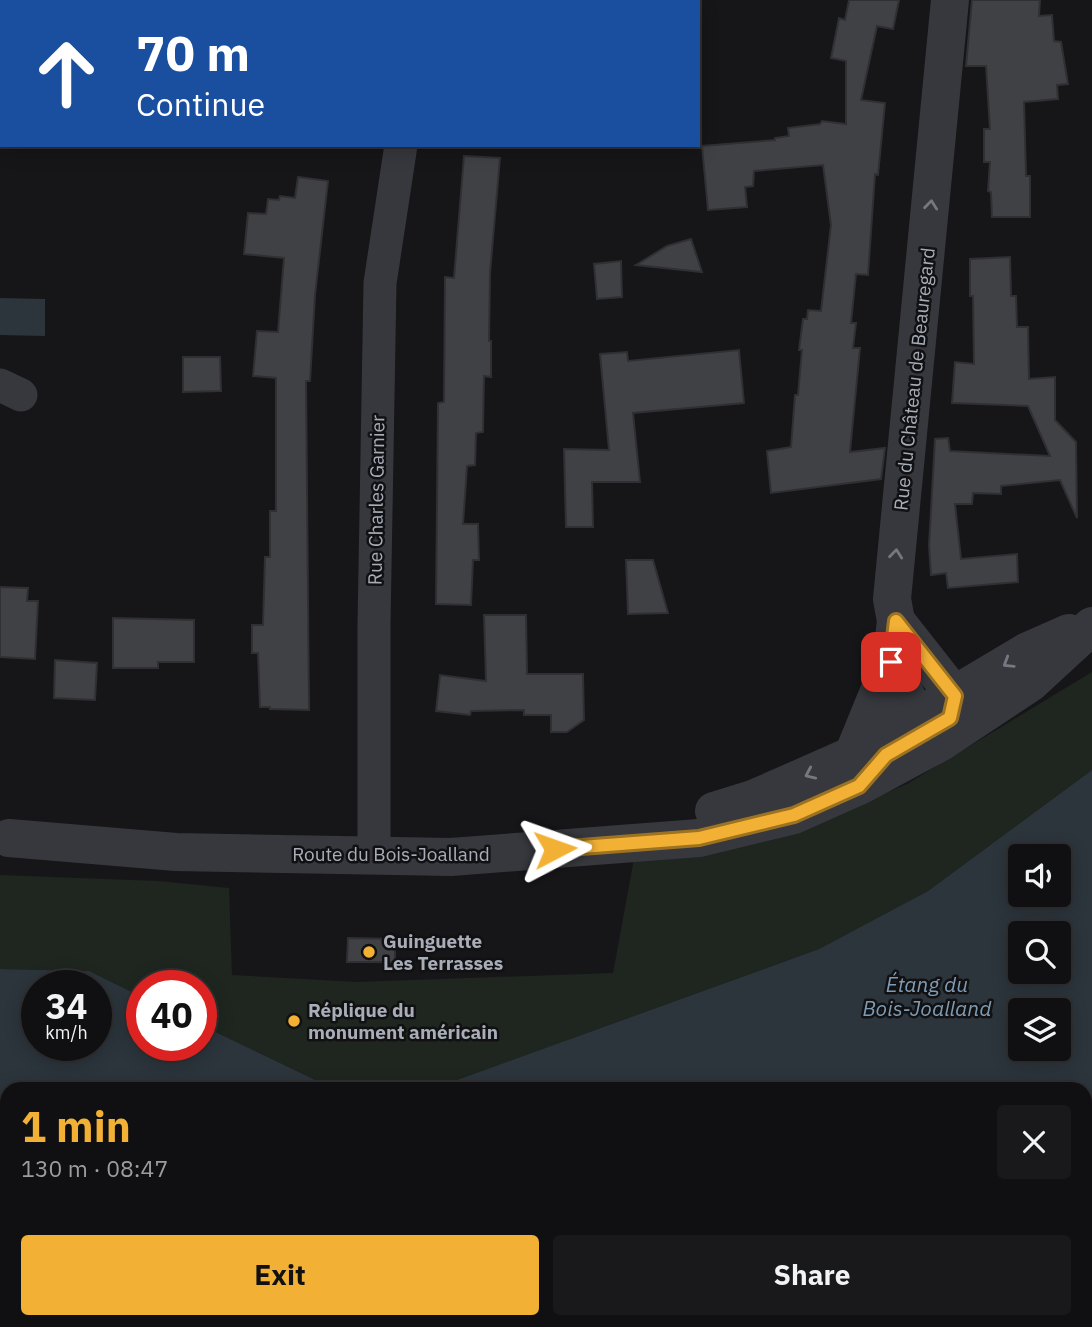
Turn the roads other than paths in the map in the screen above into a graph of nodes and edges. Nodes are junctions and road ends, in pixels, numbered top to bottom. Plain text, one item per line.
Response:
1 (950, 0) edge
2 (401, 147) edge
3 (896, 621) junction
4 (1092, 625) edge
5 (891, 662) junction
6 (955, 696) junction
7 (929, 730) junction
8 (856, 770) junction
9 (4, 838) edge
10 (374, 844) junction

3 -> 1 street, Rue du Château de Beauregard
2 - 10 street, Rue Charles Garnier
3 - 5 street, Rue du Château de Beauregard
3 - 6 street
4 -> 6 street, Route du Bois-Joalland
4 - 7 street, Route du Bois-Joalland
5 - 7 street
5 - 8 street, Rue du Château de Beauregard
6 - 7 street
7 - 8 street, Route du Bois-Joalland
8 - 10 street, Route du Bois-Joalland
9 - 10 street, Route du Bois-Joalland
9 - 10 street, Route du Bois-Joalland

